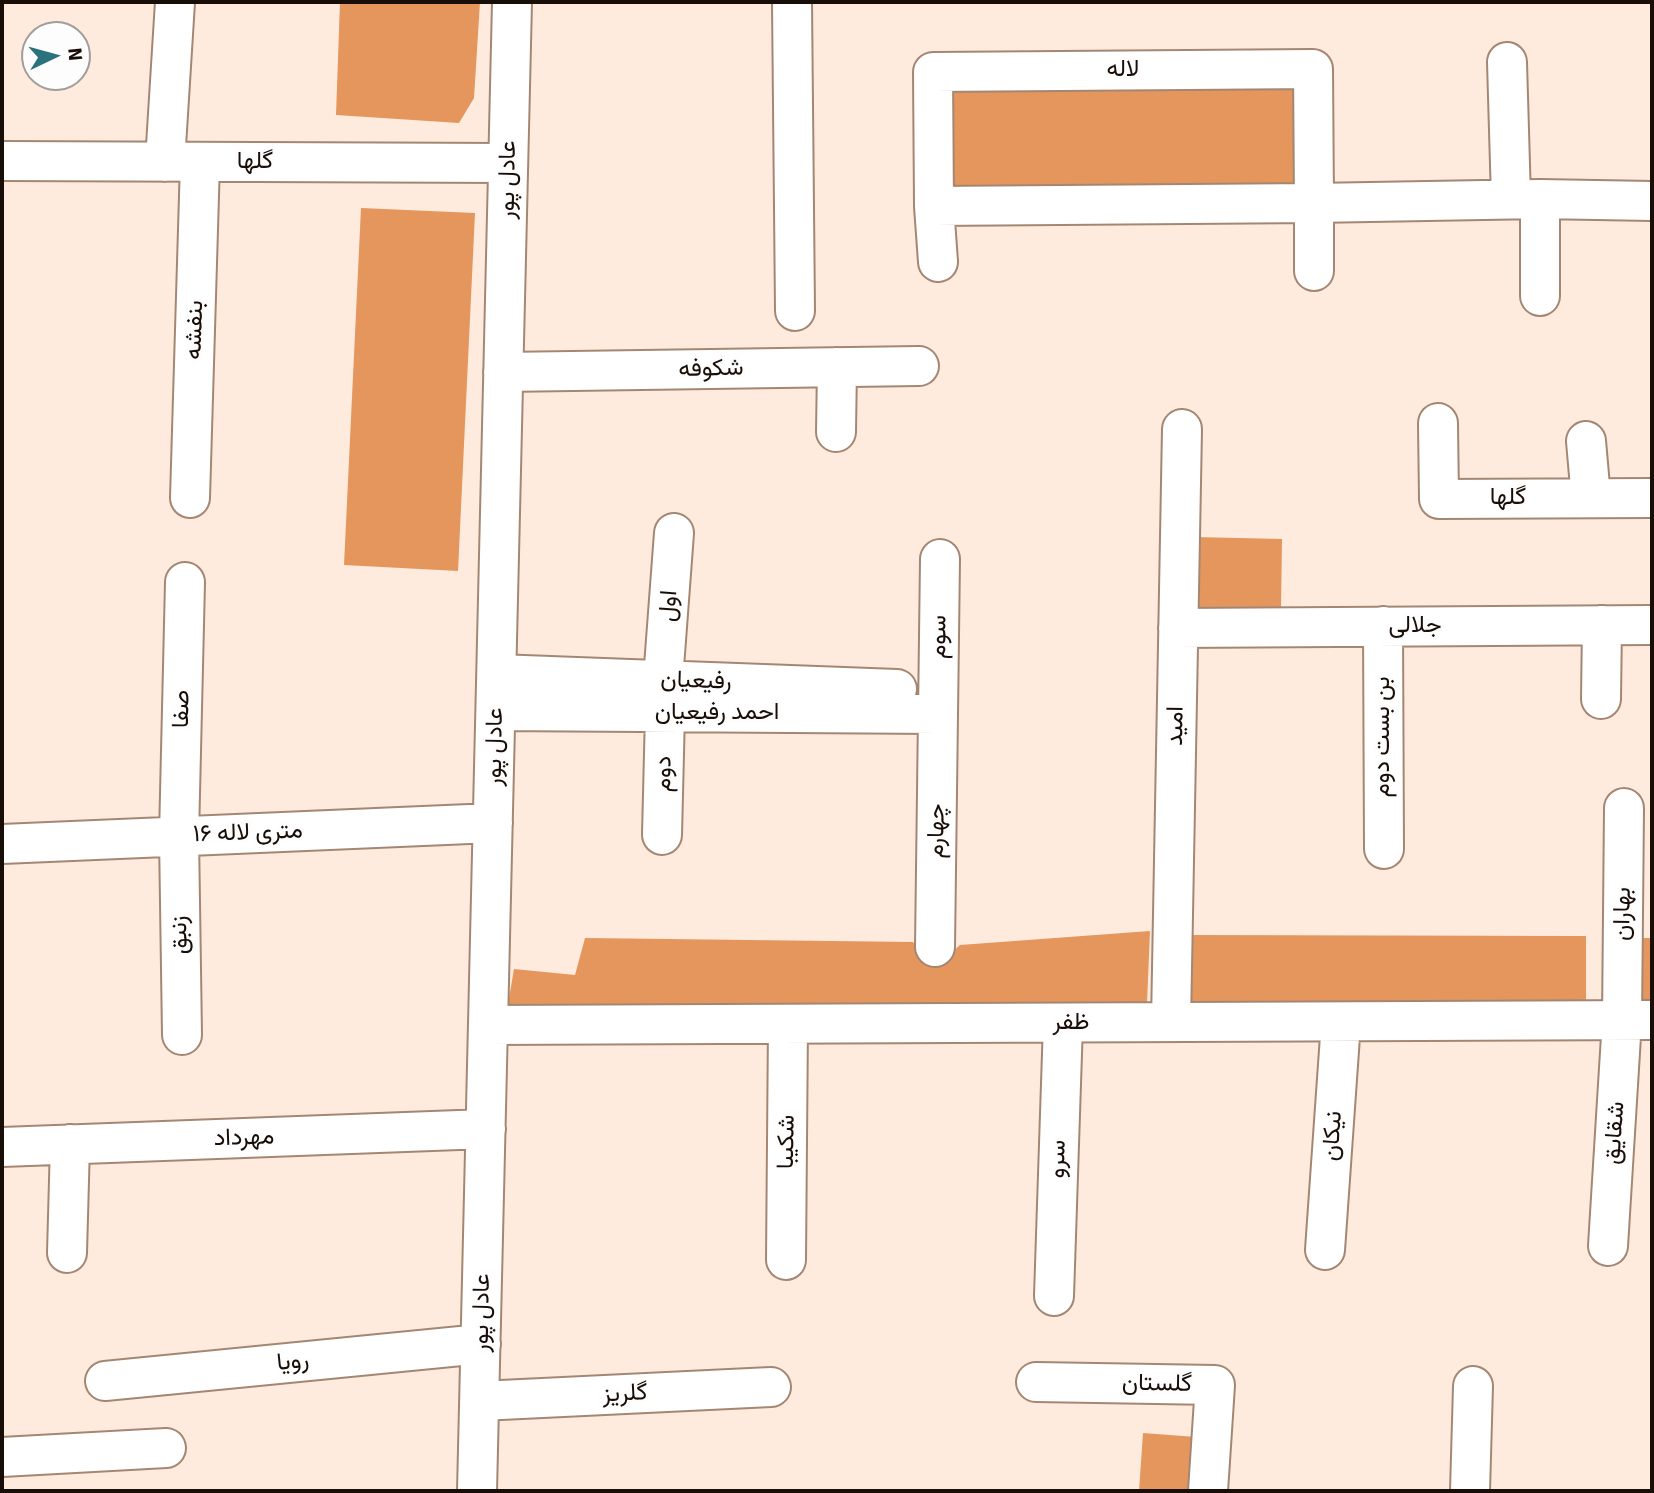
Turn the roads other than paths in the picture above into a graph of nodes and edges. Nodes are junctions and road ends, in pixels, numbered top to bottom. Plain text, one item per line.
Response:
1 (175, 2) edge
2 (512, 2) edge
3 (792, 2) edge
4 (1507, 62) dead end
5 (2, 161) edge
6 (183, 162) junction
7 (508, 163) junction
8 (1526, 199) junction
9 (1652, 201) edge
10 (1314, 203) junction
11 (934, 206) junction
12 (938, 262) dead end
13 (1314, 271) dead end
14 (1540, 296) dead end
15 (795, 311) dead end
16 (919, 366) dead end
17 (837, 367) junction
18 (503, 372) junction
19 (1438, 423) dead end
20 (1182, 429) dead end
21 (836, 432) dead end
22 (1586, 441) dead end
23 (190, 498) dead end
24 (1591, 498) junction
25 (1652, 498) edge
26 (674, 533) dead end
27 (940, 559) dead end
28 (185, 582) dead end
29 (1602, 625) junction
30 (1652, 625) edge
31 (1383, 626) junction
32 (1178, 628) junction
33 (496, 693) junction
34 (664, 696) junction
35 (1601, 699) dead end
36 (938, 702) junction
37 (1624, 808) dead end
38 (493, 823) junction
39 (662, 835) dead end
40 (179, 836) junction
41 (2, 844) edge
42 (1384, 849) dead end
43 (935, 947) dead end
44 (1637, 1020) edge
45 (1341, 1021) junction
46 (1171, 1022) junction
47 (1063, 1023) junction
48 (788, 1024) junction
49 (489, 1025) junction
50 (182, 1035) dead end
51 (486, 1129) junction
52 (70, 1144) junction
53 (2, 1147) edge
54 (1608, 1246) dead end
55 (1325, 1250) dead end
56 (67, 1253) dead end
57 (786, 1260) dead end
58 (1054, 1296) dead end
59 (481, 1344) junction
60 (105, 1381) dead end
61 (1036, 1382) dead end
62 (1474, 1386) dead end
63 (771, 1387) dead end
64 (480, 1401) junction
65 (166, 1448) dead end
66 (2, 1457) edge
67 (477, 1491) edge
68 (1208, 1491) edge
69 (1470, 1491) edge

1 - 6 street, بنفشه
2 - 7 street, عادل پور
3 - 15 street
4 - 8 street
5 - 6 street, گلها
6 - 7 street, گلها
6 - 23 street, بنفشه
7 - 18 street, عادل پور
8 - 9 street
8 - 10 street
8 - 14 street
10 - 11 street
10 - 11 street, لاله
10 - 13 street, لاله
11 - 12 street, لاله
16 - 17 street, شکوفه
17 - 18 street, شکوفه
17 - 21 street
18 - 33 street, عادل پور
19 - 24 street, گلها
20 - 32 street, امید
22 - 24 street
24 - 25 street, گلها
26 - 34 street, اول
27 - 36 street, سوم
28 - 40 street, صفا
29 - 30 street, جلالی
29 - 31 street, جلالی
29 - 35 street
31 - 32 street, جلالی
31 - 42 street, بن بست دوم
32 - 46 street, امید
33 - 34 street, احمد رفیعیان
33 - 38 street, عادل پور
34 - 36 street, احمد رفیعیان
34 - 39 street, دوم
36 - 43 street, چهارم
37 - 44 street, بهاران
38 - 40 street, ۱۶ متری لاله
38 - 49 street, عادل پور
40 - 41 street, ۱۶ متری لاله
40 - 50 street, زنبق
44 - 45 street, ظفر
44 - 54 street, شقایق
45 - 46 street, ظفر
45 - 55 street, نیکان
46 - 47 street, ظفر
47 - 48 street, ظفر
47 - 58 street, سرو
48 - 49 street, ظفر
48 - 57 street, شکیبا
49 - 51 street, عادل پور
51 - 52 street, مهرداد
51 - 59 street, عادل پور
52 - 53 street, مهرداد
52 - 56 street
59 - 60 street, رویا
59 - 64 street, عادل پور
61 - 68 street, گلستان
62 - 69 street
63 - 64 street, گلریز
64 - 67 street, عادل پور
65 - 66 street

